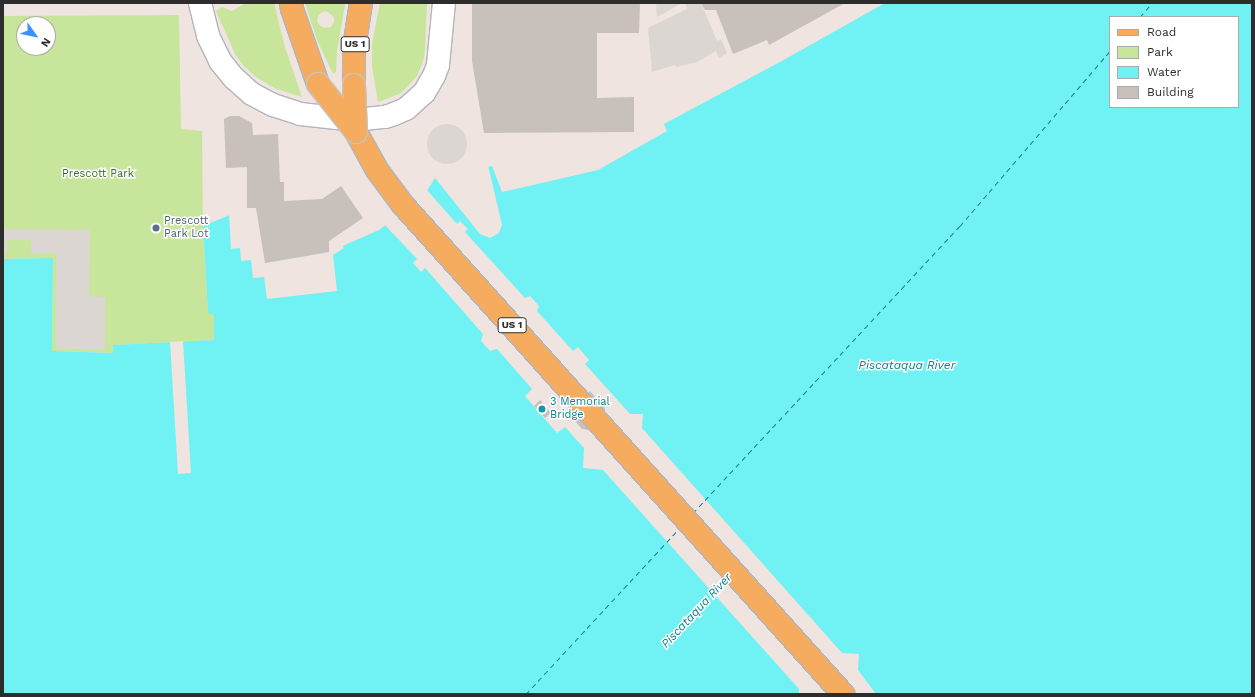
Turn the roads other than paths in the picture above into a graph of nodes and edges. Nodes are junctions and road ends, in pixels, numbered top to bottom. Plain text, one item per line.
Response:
1 (200, 3) edge
2 (291, 3) edge
3 (362, 3) edge
4 (444, 3) edge
5 (356, 132) junction
6 (843, 694) edge

1 - 4 street
2 - 5 main road, US 1, bridge
3 - 5 main road, US 1, bridge
5 - 6 main road, US 1

